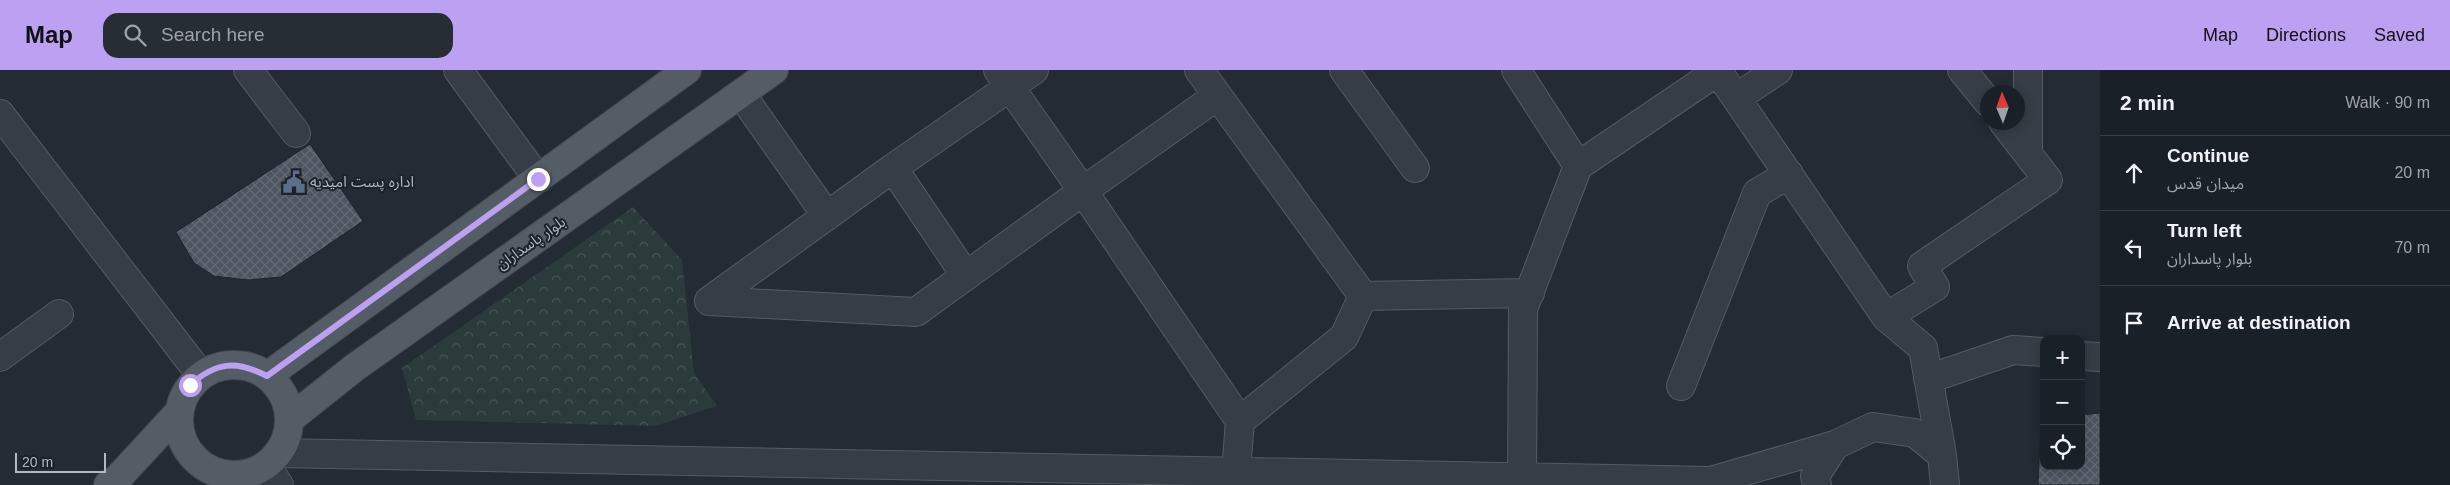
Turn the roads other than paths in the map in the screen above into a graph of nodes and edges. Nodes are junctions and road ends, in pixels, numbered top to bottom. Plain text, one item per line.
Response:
1 (248, 70) edge
2 (458, 70) edge
3 (687, 70) edge
4 (774, 70) edge
5 (1034, 70) edge
6 (1199, 70) edge
7 (1344, 70) edge
8 (1516, 70) edge
9 (1778, 70) edge
10 (1962, 70) edge
11 (2028, 70) edge
12 (1718, 71) edge
13 (1004, 79) edge
14 (1980, 92) edge
15 (741, 94) junction
16 (1217, 96) junction
17 (1736, 98) junction
18 (0, 114) edge
19 (2009, 130) edge
20 (296, 133) dead end
21 (2028, 154) junction
22 (1578, 166) junction
23 (893, 168) junction
24 (1414, 168) dead end
25 (1788, 174) junction
26 (538, 179) junction
27 (1083, 191) junction
28 (828, 216) junction
29 (966, 276) junction
30 (1530, 293) junction
31 (1363, 296) junction
32 (59, 314) dead end
33 (1886, 317) junction
34 (2040, 352) edge
35 (2085, 356) edge
36 (0, 357) edge
37 (2100, 357) edge
38 (201, 375) junction
39 (267, 376) junction
40 (1928, 379) junction
41 (1681, 386) dead end
42 (178, 413) junction
43 (290, 419) junction
44 (1240, 421) junction
45 (1835, 446) junction
46 (1942, 455) junction
47 (275, 468) edge
48 (1236, 471) junction
49 (935, 475) edge
50 (1059, 476) edge
51 (215, 480) edge
52 (1523, 481) edge
53 (1716, 483) edge
54 (108, 485) edge
55 (1817, 485) edge
56 (1945, 485) edge

1 - 20 street
2 - 26 street
3 - 26 main road
4 - 15 main road, بلوار پاسداران
5 - 13 street
6 - 16 street
7 - 24 street
8 - 22 street
9 - 17 street
10 - 14 street
11 - 21 street
12 - 17 street
12 - 22 street
13 - 23 street
13 - 27 street
15 - 28 street
15 - 43 main road, بلوار پاسداران
16 - 27 street
16 - 31 street
17 - 25 street
18 - 38 street
19 - 21 street
21 - 33 street
22 - 30 street
23 - 28 street
23 - 29 street
25 - 33 street
25 - 41 street
26 - 39 main road
27 - 29 street
27 - 44 street
28 - 29 street
30 - 31 street
30 - 52 street
31 - 44 street
32 - 36 street
33 - 40 street
34 - 40 street
35 - 37 street
38 - 39 main road
38 - 42 main road
39 - 43 main road
40 - 46 street
42 - 51 main road
42 - 54 main road
43 - 47 main road
44 - 48 street
45 - 46 street
45 - 53 street
45 - 55 street
46 - 56 street
47 - 49 street
47 - 51 main road
48 - 50 street
48 - 52 street
49 - 50 street
52 - 53 street

